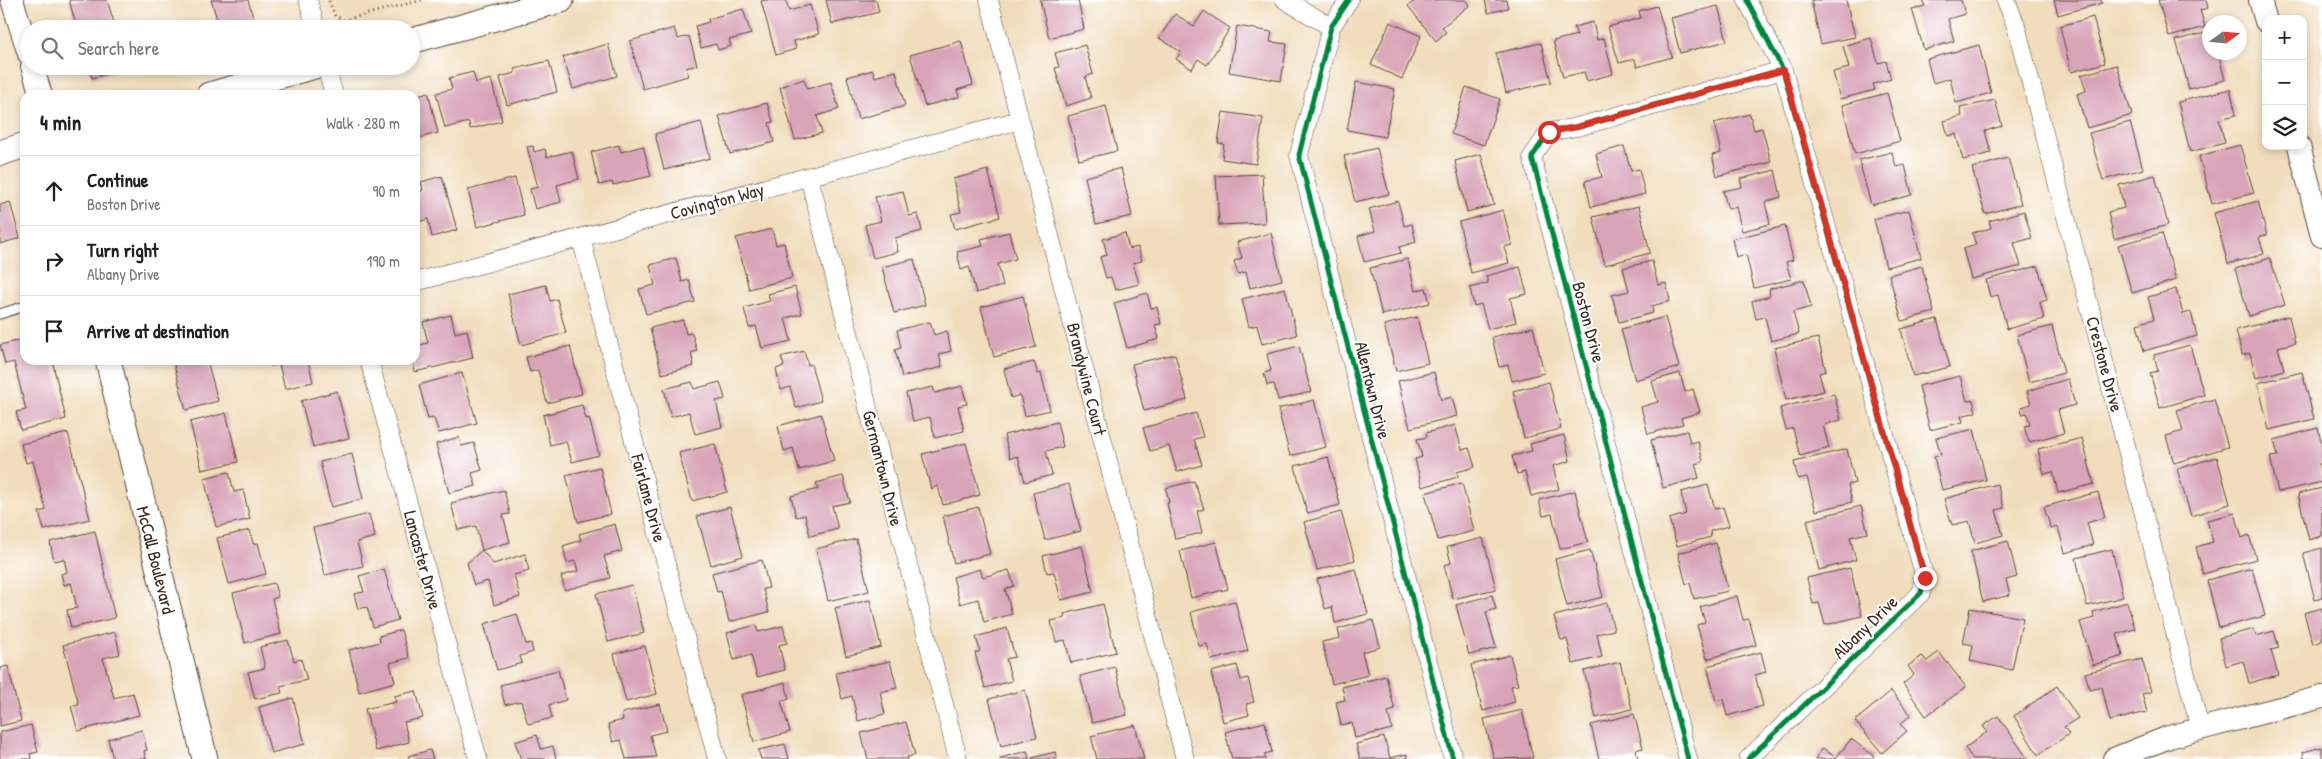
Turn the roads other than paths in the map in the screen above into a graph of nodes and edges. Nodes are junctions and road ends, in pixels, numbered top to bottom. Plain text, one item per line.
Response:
1 (12, 0) edge
2 (308, 0) edge
3 (989, 0) edge
4 (1285, 0) edge
5 (1348, 0) edge
6 (1747, 0) edge
7 (2006, 0) edge
8 (2260, 0) edge
9 (551, 1) edge
10 (2264, 15) edge
11 (314, 20) edge
12 (20, 25) edge
13 (1331, 27) junction
14 (420, 37) edge
15 (1784, 70) junction
16 (35, 75) edge
17 (282, 75) edge
18 (328, 75) edge
19 (39, 90) edge
20 (227, 90) edge
21 (333, 90) edge
22 (1020, 120) junction
23 (20, 147) edge
24 (2299, 150) edge
25 (0, 153) edge
26 (809, 177) junction
27 (2322, 236) edge
28 (582, 238) junction
29 (420, 281) edge
30 (20, 308) edge
31 (0, 314) edge
32 (109, 365) edge
33 (370, 365) edge
34 (2322, 697) edge
35 (2200, 728) junction
36 (204, 759) edge
37 (478, 759) edge
38 (717, 759) edge
39 (958, 759) edge
40 (1184, 759) edge
41 (1453, 759) edge
42 (1688, 759) edge
43 (1748, 759) edge
44 (2114, 759) edge

1 - 12 street
2 - 11 street
3 - 22 street, Brandywine Court
4 - 13 street
5 - 13 street, Allentown Drive
6 - 15 street, Albany Drive
7 - 35 street, Crestone Drive
8 - 10 street
9 - 14 main road
13 - 41 street, Allentown Drive
15 - 42 street, Boston Drive
15 - 43 street, Albany Drive
16 - 19 street
17 - 20 main road
18 - 21 street
22 - 26 street, Covington Way
22 - 40 street, Brandywine Court
23 - 25 main road
24 - 27 street
26 - 28 street, Covington Way
26 - 39 street, Germantown Drive
28 - 29 street, Covington Way
28 - 38 street, Fairlane Drive
30 - 31 lane
32 - 36 main road, McCall Boulevard
33 - 37 street, Lancaster Drive
34 - 35 street
35 - 44 street

